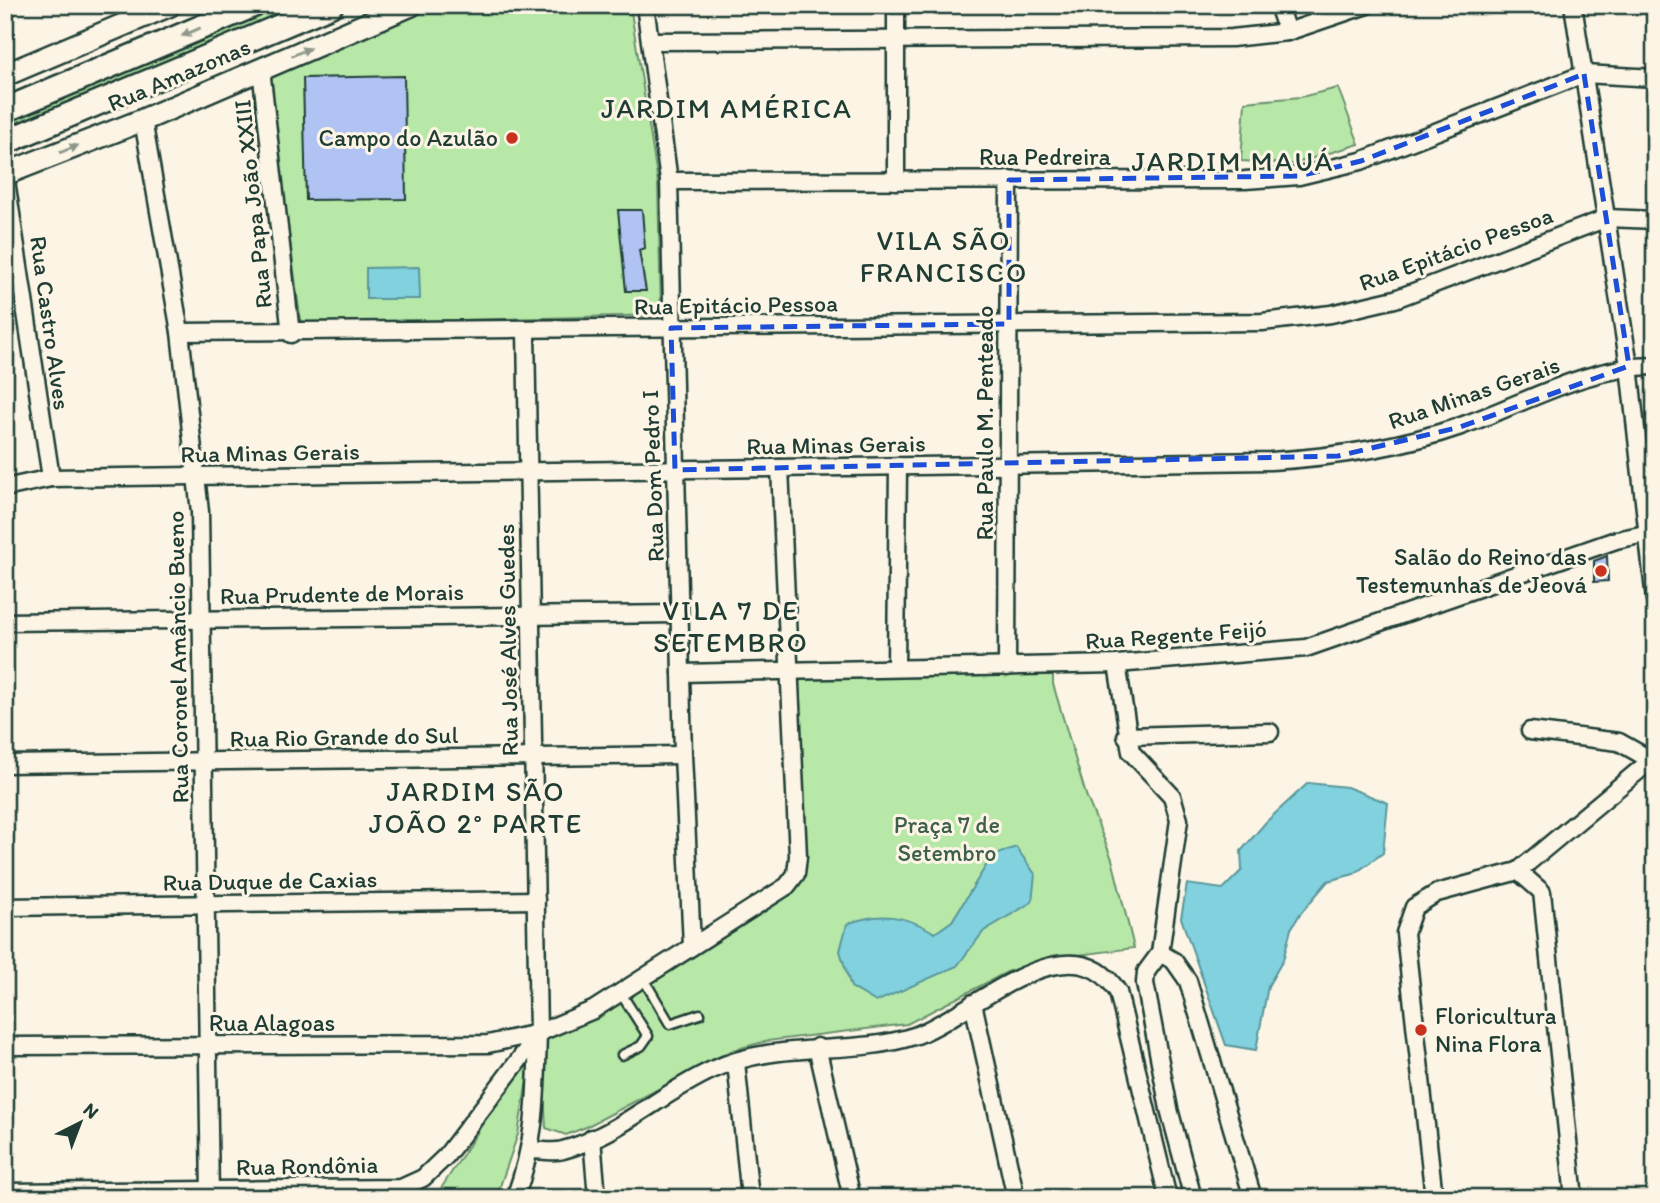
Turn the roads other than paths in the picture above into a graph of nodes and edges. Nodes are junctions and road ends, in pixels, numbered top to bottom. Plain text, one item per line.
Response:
1 (170, 5) edge
2 (254, 5) edge
3 (331, 5) edge
4 (411, 5) edge
5 (645, 5) edge
6 (896, 5) edge
7 (1278, 5) edge
8 (1367, 5) edge
9 (1573, 5) edge
10 (1287, 32) junction
11 (896, 40) junction
12 (651, 41) junction
13 (261, 69) junction
14 (1584, 74) junction
15 (5, 75) edge
16 (1655, 78) edge
17 (5, 110) edge
18 (143, 120) junction
19 (5, 142) edge
20 (5, 174) edge
21 (896, 180) junction
22 (1009, 180) junction
23 (669, 181) junction
24 (1607, 218) junction
25 (1655, 220) edge
26 (1009, 324) junction
27 (671, 328) junction
28 (526, 331) junction
29 (180, 332) junction
30 (290, 334) junction
31 (1629, 366) junction
32 (1655, 366) edge
33 (1008, 465) junction
34 (898, 466) junction
35 (780, 468) junction
36 (675, 470) junction
37 (528, 473) junction
38 (195, 477) junction
39 (51, 478) junction
40 (5, 488) edge
41 (1651, 532) edge
42 (1655, 600) edge
43 (679, 614) junction
44 (531, 615) junction
45 (201, 619) junction
46 (5, 622) edge
47 (1117, 664) junction
48 (1007, 667) junction
49 (896, 668) junction
50 (790, 670) junction
51 (681, 673) junction
52 (1530, 731) dead end
53 (1270, 732) dead end
54 (1126, 736) junction
55 (683, 755) junction
56 (533, 757) junction
57 (1653, 759) edge
58 (203, 762) junction
59 (5, 764) edge
60 (1518, 872) junction
61 (536, 900) junction
62 (205, 904) junction
63 (5, 907) edge
64 (692, 946) junction
65 (1160, 953) junction
66 (643, 978) junction
67 (620, 992) junction
68 (973, 1003) junction
69 (700, 1014) dead end
70 (538, 1034) junction
71 (5, 1046) edge
72 (208, 1046) junction
73 (817, 1047) junction
74 (622, 1055) dead end
75 (736, 1062) junction
76 (592, 1139) junction
77 (531, 1150) junction
78 (5, 1192) edge
79 (210, 1194) edge
80 (515, 1198) edge
81 (597, 1198) edge
82 (750, 1198) edge
83 (852, 1198) edge
84 (1017, 1198) edge
85 (1168, 1198) edge
86 (1193, 1198) edge
87 (1253, 1198) edge
88 (1434, 1198) edge
89 (1574, 1198) edge

1 - 15 street
2 -> 17 main road
3 - 19 main road
13 -> 4 street, Rua Amazonas
5 - 12 street, Rua Dom Pedro I
6 - 11 street
7 - 10 street
8 - 10 street
9 - 14 street
10 - 11 street
11 - 12 street
11 - 21 street
12 - 23 street, Rua Dom Pedro I
13 - 18 street, Rua Amazonas
13 - 30 street, Rua Papa João XXIII
14 - 16 street, Rua Pedreira
14 - 22 street, Rua Pedreira
14 - 24 street
20 -> 18 street, Rua Amazonas
18 - 29 street, Rua Coronel Amâncio Bueno
20 - 39 street, Rua Castro Alves
21 - 22 street, Rua Pedreira
21 - 23 street, Rua Pedreira
22 - 26 street, Rua Paulo M. Penteado
23 - 27 street, Rua Dom Pedro I
24 - 25 street, Rua Epitácio Pessoa
24 - 26 street, Rua Epitácio Pessoa
24 - 31 street
26 - 27 street, Rua Epitácio Pessoa
26 - 33 street, Rua Paulo M. Penteado
27 - 28 street, Rua Epitácio Pessoa
27 - 36 street, Rua Dom Pedro I
28 - 30 street, Rua Epitácio Pessoa
28 - 37 street, Rua José Alves Guedes
29 - 30 street, Rua Epitácio Pessoa
29 - 38 street, Rua Coronel Amâncio Bueno
31 - 32 street, Rua Minas Gerais
31 - 33 street, Rua Minas Gerais
31 - 41 street
33 - 34 street, Rua Minas Gerais
33 - 48 street, Rua Paulo M. Penteado
34 - 35 street, Rua Minas Gerais
34 - 49 street
35 - 36 street, Rua Minas Gerais
35 - 50 street
36 - 37 street, Rua Minas Gerais
36 - 43 street, Rua Dom Pedro I
37 - 38 street, Rua Minas Gerais
37 - 44 street, Rua José Alves Guedes
38 - 39 street, Rua Minas Gerais
38 - 45 street, Rua Coronel Amâncio Bueno
39 - 40 street, Rua Minas Gerais
41 - 42 street
41 - 47 street, Rua Regente Feijó
43 - 44 street, Rua Prudente de Morais
43 - 51 street, Rua Dom Pedro I
44 - 45 street, Rua Prudente de Morais
44 - 56 street, Rua José Alves Guedes
45 - 46 street, Rua Prudente de Morais
45 - 58 street, Rua Coronel Amâncio Bueno
47 - 48 street, Rua Regente Feijó
47 - 54 street
48 - 49 street, Rua Regente Feijó
49 - 50 street, Rua Regente Feijó
50 - 51 street, Rua Regente Feijó
50 - 64 street, Rua Alagoas
51 - 55 street, Rua Dom Pedro I
52 - 57 street
53 - 54 street
54 - 65 street
55 - 56 street, Rua Rio Grande do Sul
55 - 64 street, Rua Dom Pedro I
56 - 58 street, Rua Rio Grande do Sul
56 - 61 street, Rua José Alves Guedes
57 - 60 street
58 - 59 street, Rua Rio Grande do Sul
58 - 62 street, Rua Coronel Amâncio Bueno
60 - 88 street
60 - 89 street
61 - 62 street, Rua Duque de Caxias
61 - 70 street, Rua José Alves Guedes
62 - 63 street, Rua Duque de Caxias
62 - 72 street, Rua Coronel Amâncio Bueno
64 - 66 street, Rua Alagoas
65 - 86 street
65 - 87 street
66 - 67 street, Rua Alagoas
66 - 69 lane
67 - 70 street, Rua Alagoas
67 - 74 lane
68 - 73 street
68 - 84 street
68 - 85 street
70 - 72 street, Rua Alagoas
70 - 77 street, Rua José Alves Guedes
70 - 79 street, Rua Rondônia
71 - 72 street, Rua Alagoas
72 - 79 street, Rua Coronel Amâncio Bueno
73 - 75 street
73 - 83 street
75 - 76 street
75 - 82 street
76 - 77 street
76 - 81 street
77 - 80 street, Rua José Alves Guedes
78 - 79 street, Rua Rondônia

